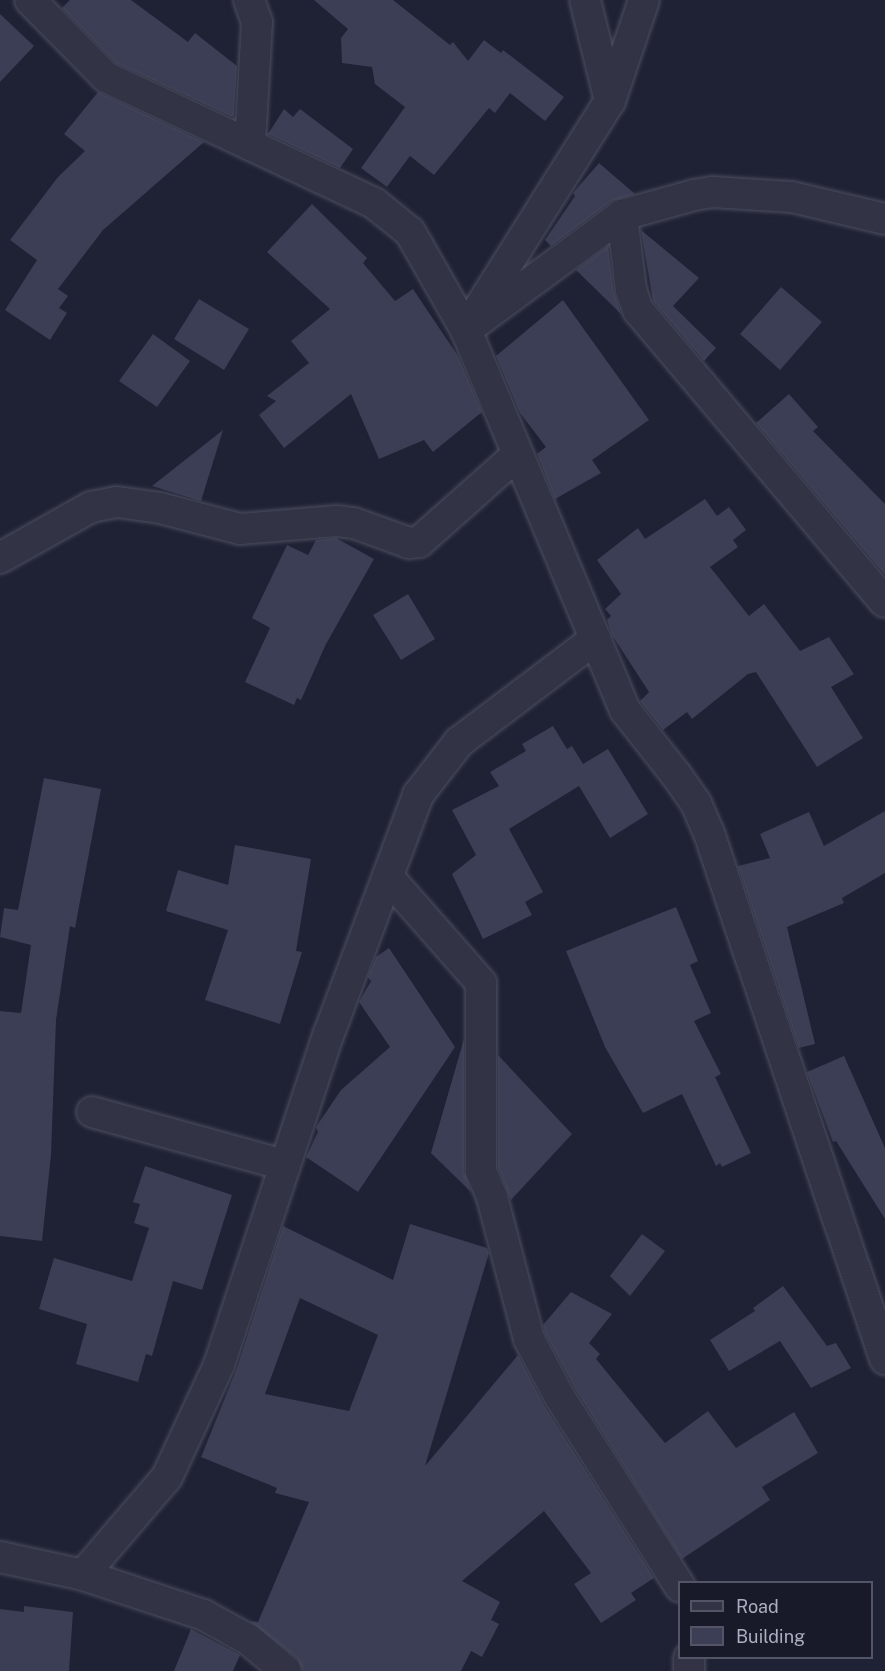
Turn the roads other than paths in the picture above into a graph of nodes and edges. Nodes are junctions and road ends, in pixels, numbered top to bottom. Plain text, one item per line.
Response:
1 (30, 0) edge
2 (249, 0) edge
3 (585, 0) edge
4 (644, 0) edge
5 (610, 101) junction
6 (250, 145) junction
7 (622, 215) junction
8 (885, 219) edge
9 (466, 330) junction
10 (518, 454) junction
11 (0, 558) edge
12 (885, 602) edge
13 (595, 639) junction
14 (388, 877) junction
15 (92, 1112) dead end
16 (285, 1164) junction
17 (885, 1359) edge
18 (0, 1557) edge
19 (83, 1575) junction
20 (678, 1584) edge
21 (286, 1671) edge

1 - 6 street
2 - 6 street
3 - 5 street
4 - 5 street
5 - 9 street
6 - 9 street
7 - 8 street
7 - 9 street
7 - 12 street
9 - 10 street
10 - 11 street
10 - 13 street
13 - 14 street
13 - 17 street
14 - 16 street
14 - 20 street
15 - 16 street
16 - 19 street
18 - 19 street
19 - 21 street

